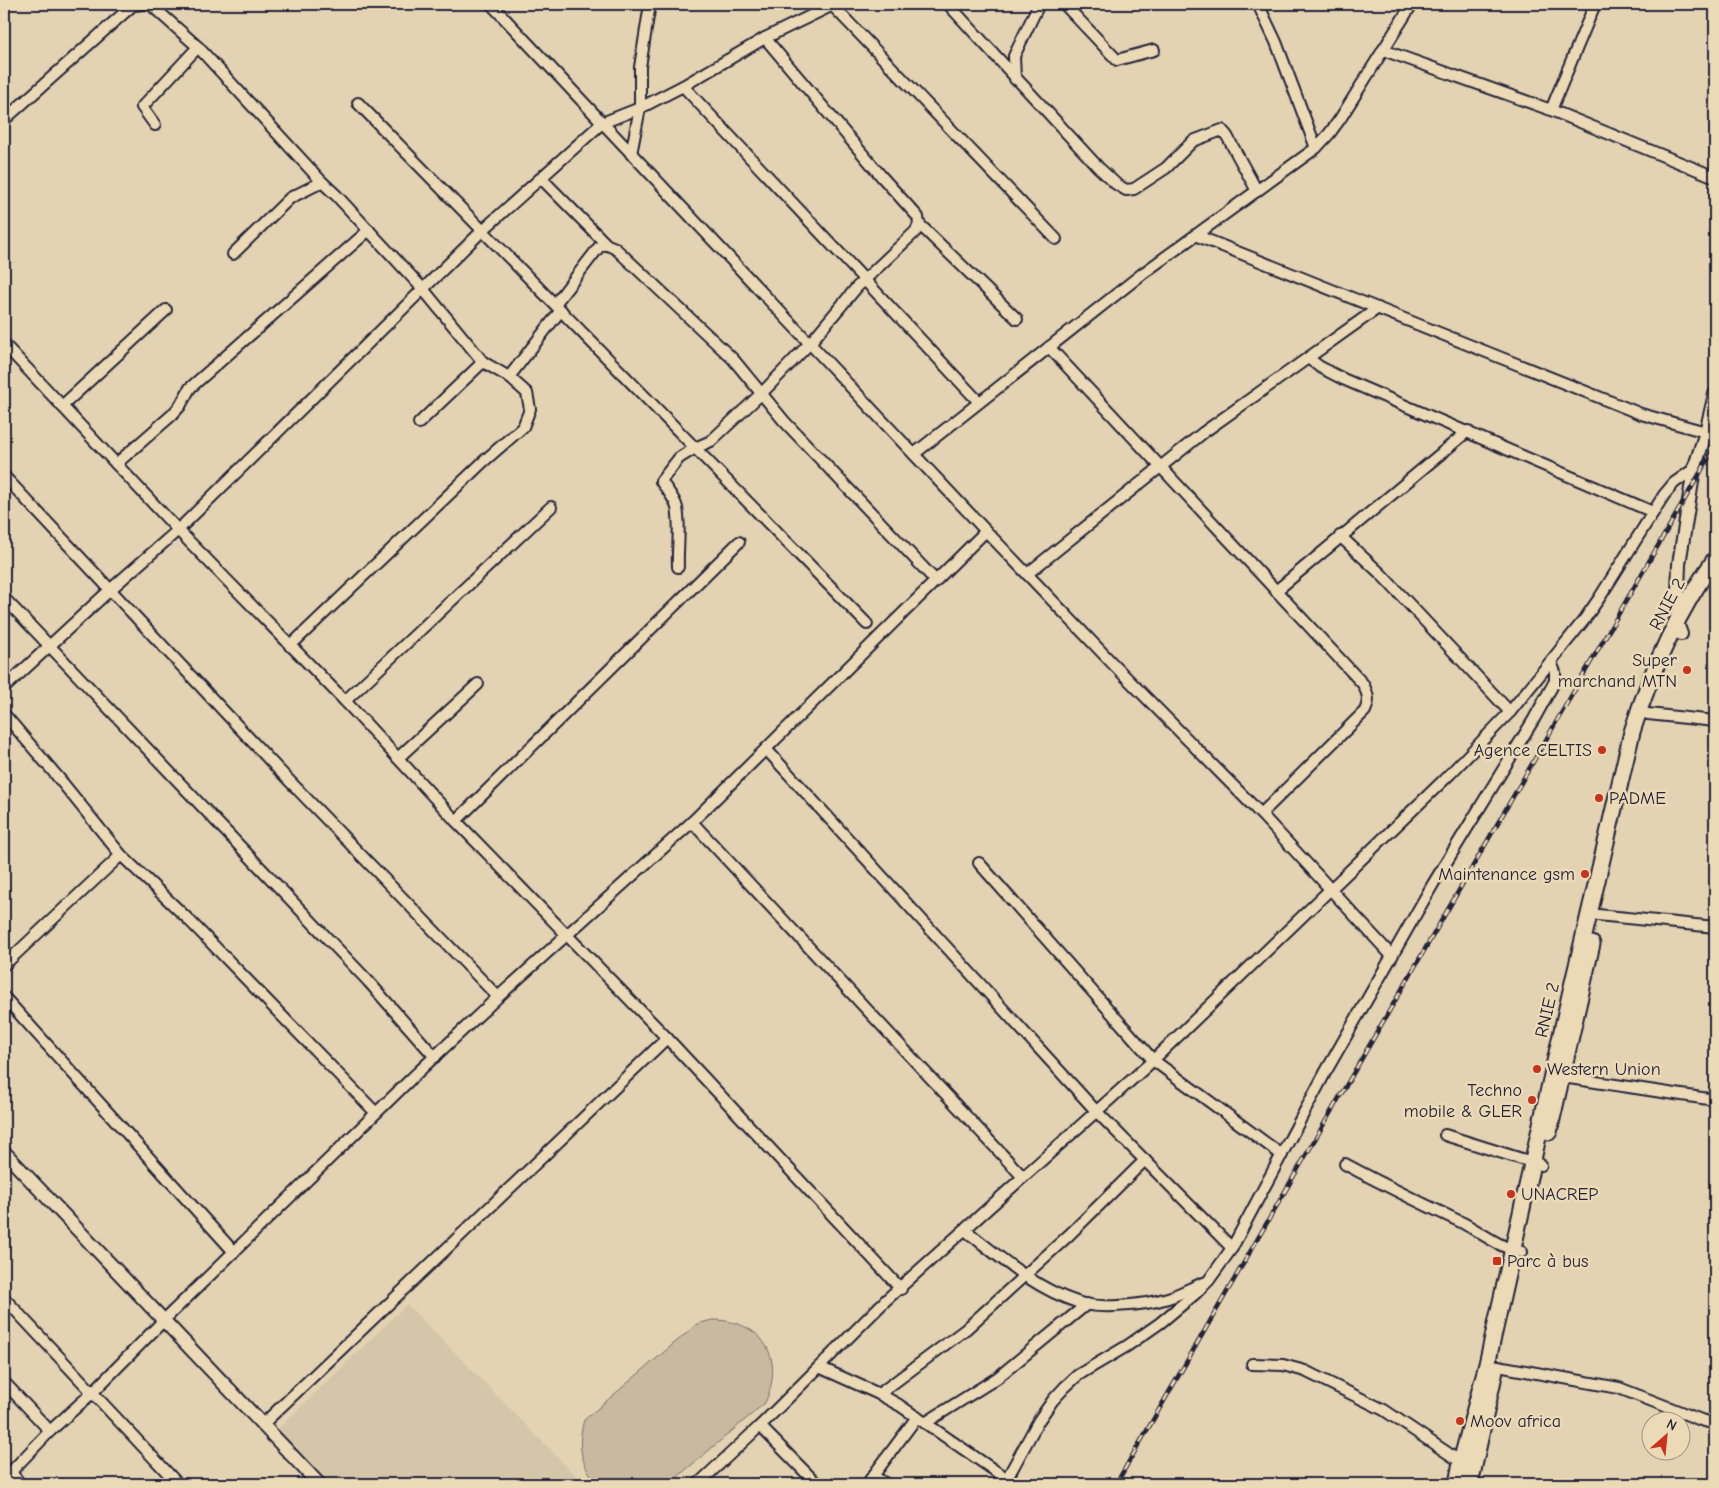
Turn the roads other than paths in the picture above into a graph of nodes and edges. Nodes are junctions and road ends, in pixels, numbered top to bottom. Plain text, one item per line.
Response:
1 (144, 4) edge
2 (150, 4) edge
3 (491, 4) edge
4 (650, 4) edge
5 (833, 4) edge
6 (948, 4) edge
7 (1039, 4) edge
8 (1064, 4) edge
9 (1258, 4) edge
10 (1412, 4) edge
11 (1595, 4) edge
12 (765, 38) junction
13 (198, 48) junction
14 (1154, 50) dead end
15 (1383, 50) junction
16 (1015, 79) junction
17 (683, 86) junction
18 (358, 102) dead end
19 (640, 108) junction
20 (1551, 110) junction
21 (4, 120) edge
22 (602, 123) junction
23 (155, 126) dead end
24 (1316, 148) junction
25 (630, 154) junction
26 (1715, 177) edge
27 (541, 178) junction
28 (322, 182) junction
29 (1257, 191) junction
30 (920, 224) junction
31 (369, 230) junction
32 (483, 230) junction
33 (1195, 235) junction
34 (1056, 239) dead end
35 (607, 245) junction
36 (233, 254) dead end
37 (864, 280) junction
38 (423, 289) junction
39 (558, 307) junction
40 (1378, 308) junction
41 (166, 310) dead end
42 (1017, 319) dead end
43 (810, 343) junction
44 (4, 344) edge
45 (1049, 347) junction
46 (1308, 358) junction
47 (483, 362) junction
48 (509, 377) junction
49 (762, 393) junction
50 (1715, 394) edge
51 (979, 402) junction
52 (62, 406) junction
53 (419, 423) dead end
54 (1468, 431) junction
55 (1706, 432) junction
56 (695, 448) junction
57 (914, 454) junction
58 (116, 464) junction
59 (1161, 467) junction
60 (1694, 469) junction
61 (4, 476) edge
62 (551, 507) dead end
63 (1653, 512) junction
64 (178, 530) junction
65 (986, 531) junction
66 (1340, 536) junction
67 (740, 542) dead end
68 (1715, 559) edge
69 (678, 568) dead end
70 (1027, 574) junction
71 (1715, 577) edge
72 (936, 581) junction
73 (111, 589) junction
74 (1276, 591) junction
75 (4, 598) edge
76 (867, 624) dead end
77 (1679, 628) junction
78 (50, 645) junction
79 (290, 646) junction
80 (1551, 662) junction
81 (478, 684) dead end
82 (4, 688) edge
83 (345, 701) junction
84 (1510, 712) junction
85 (1643, 713) junction
86 (4, 714) edge
87 (1715, 721) edge
88 (766, 749) junction
89 (398, 758) junction
90 (1261, 814) junction
91 (456, 820) junction
92 (692, 822) junction
93 (122, 855) junction
94 (980, 862) dead end
95 (1330, 890) junction
96 (1593, 915) junction
97 (1715, 927) edge
98 (568, 935) junction
99 (1392, 956) junction
100 (4, 965) edge
101 (4, 997) edge
102 (498, 997) junction
103 (667, 1038) junction
104 (435, 1057) junction
105 (1153, 1060) junction
106 (1557, 1076) junction
107 (1715, 1100) edge
108 (1096, 1111) junction
109 (376, 1113) junction
110 (1445, 1135) dead end
111 (4, 1152) edge
112 (1282, 1155) junction
113 (1145, 1160) junction
114 (1345, 1164) dead end
115 (1536, 1164) junction
116 (1023, 1177) junction
117 (965, 1230) junction
118 (1232, 1248) junction
119 (1517, 1251) junction
120 (234, 1252) junction
121 (1024, 1275) junction
122 (1209, 1280) junction
123 (901, 1289) junction
124 (4, 1298) edge
125 (1087, 1304) junction
126 (164, 1320) junction
127 (1252, 1364) dead end
128 (1492, 1364) junction
129 (820, 1367) junction
130 (4, 1382) edge
131 (92, 1393) junction
132 (879, 1394) junction
133 (921, 1420) junction
134 (1715, 1424) edge
135 (262, 1425) junction
136 (760, 1426) junction
137 (50, 1431) junction
138 (1468, 1464) junction
139 (7, 1476) edge
140 (870, 1480) edge
141 (1006, 1482) edge
142 (20, 1484) edge
143 (178, 1484) edge
144 (319, 1484) edge
145 (698, 1484) edge
146 (817, 1484) edge
147 (886, 1484) edge
148 (1457, 1484) edge
149 (1470, 1484) edge

1 - 21 street
2 - 13 street
3 - 22 street
4 - 19 street
5 - 12 street
5 - 34 street
6 - 16 street
7 - 16 street
8 - 14 street
9 - 24 street
10 - 15 street
11 - 20 street
12 - 17 street
12 - 30 street
13 - 23 street
13 - 28 street
15 - 20 street
15 - 24 street
16 - 29 street
17 - 19 street
17 - 37 street
18 - 32 street
19 - 22 street
19 - 25 street
20 - 26 street
22 - 25 street
22 - 27 street
24 - 29 street
25 - 43 street
27 - 32 street
27 - 35 street
28 - 31 street
28 - 36 street
29 - 33 street
30 - 37 street
30 - 42 street
31 - 38 street
31 - 58 street
32 - 38 street
32 - 39 street
33 - 40 street
33 - 45 street
35 - 39 street
35 - 49 street
37 - 43 street
37 - 51 street
38 - 47 street
38 - 64 street
39 - 48 street
39 - 56 street
40 - 46 street
40 - 55 street
41 - 52 street
43 - 49 street
43 - 57 street
44 - 52 street
45 - 51 street
45 - 59 street
46 - 54 street
46 - 59 street
47 - 48 street
47 - 53 street
48 - 79 street
49 - 56 street
49 - 72 street
50 - 55 main road
51 - 57 street
52 - 58 street
54 - 63 street
54 - 66 street
55 - 60 main road
56 - 69 street
56 - 76 street
57 - 65 street
58 - 64 street
59 - 70 street
59 - 74 street
60 - 63 street
60 - 77 main road
61 - 73 street
62 - 83 street
63 - 80 street
64 - 73 street
64 - 79 street
65 - 70 street
65 - 72 street
66 - 74 street
66 - 84 street
67 - 91 street
68 - 77 highway, RNIE 2 / RNIE 2
70 - 90 street
71 - 77 highway, RNIE 2 / RNIE 2
72 - 88 street
73 - 78 street
73 - 102 street
74 - 90 street
75 - 78 street
77 - 85 highway, RNIE 2 / RNIE 2
78 - 82 street
78 - 104 street
79 - 83 street
80 - 84 street
80 - 99 street
81 - 89 street
83 - 89 street
84 - 95 street
85 - 87 street
85 - 96 highway, RNIE 2 / RNIE 2
86 - 93 street
88 - 92 street
88 - 108 street
89 - 91 street
90 - 95 street
91 - 98 street
92 - 98 street
92 - 116 street
93 - 100 street
93 - 109 street
94 - 105 street
95 - 99 street
95 - 105 street
96 - 97 street
96 - 106 highway, RNIE 2 / RNIE 2
98 - 102 street
98 - 103 street
99 - 112 street
101 - 120 street
102 - 104 street
103 - 123 street
103 - 135 street
104 - 109 street
105 - 108 street
105 - 112 street
106 - 107 street
106 - 115 highway, RNIE 2 / RNIE 2
108 - 113 street
108 - 116 street
109 - 120 street
110 - 115 street
111 - 126 main road
112 - 118 street
113 - 118 street
113 - 121 street
114 - 119 street
115 - 119 highway, RNIE 2 / RNIE 2
116 - 117 street
117 - 121 street
117 - 123 street
118 - 122 street
119 - 128 highway, RNIE 2 / RNIE 2
120 - 126 street
121 - 125 street
121 - 132 street
122 - 125 street
122 - 141 street
123 - 129 street
124 - 131 street
125 - 133 street
126 - 131 street
126 - 135 main road
127 - 138 street
128 - 134 street
128 - 138 highway, RNIE 2 / RNIE 2
129 - 132 street
129 - 136 street
130 - 137 street
131 - 137 street
131 - 143 street
132 - 133 street
133 - 140 street
133 - 141 street
135 - 144 main road
136 - 145 street
136 - 146 street
137 - 139 street
138 - 148 highway, RNIE 2 / RNIE 2
138 - 149 highway, RNIE 2 / RNIE 2
139 - 142 street
140 - 147 street

